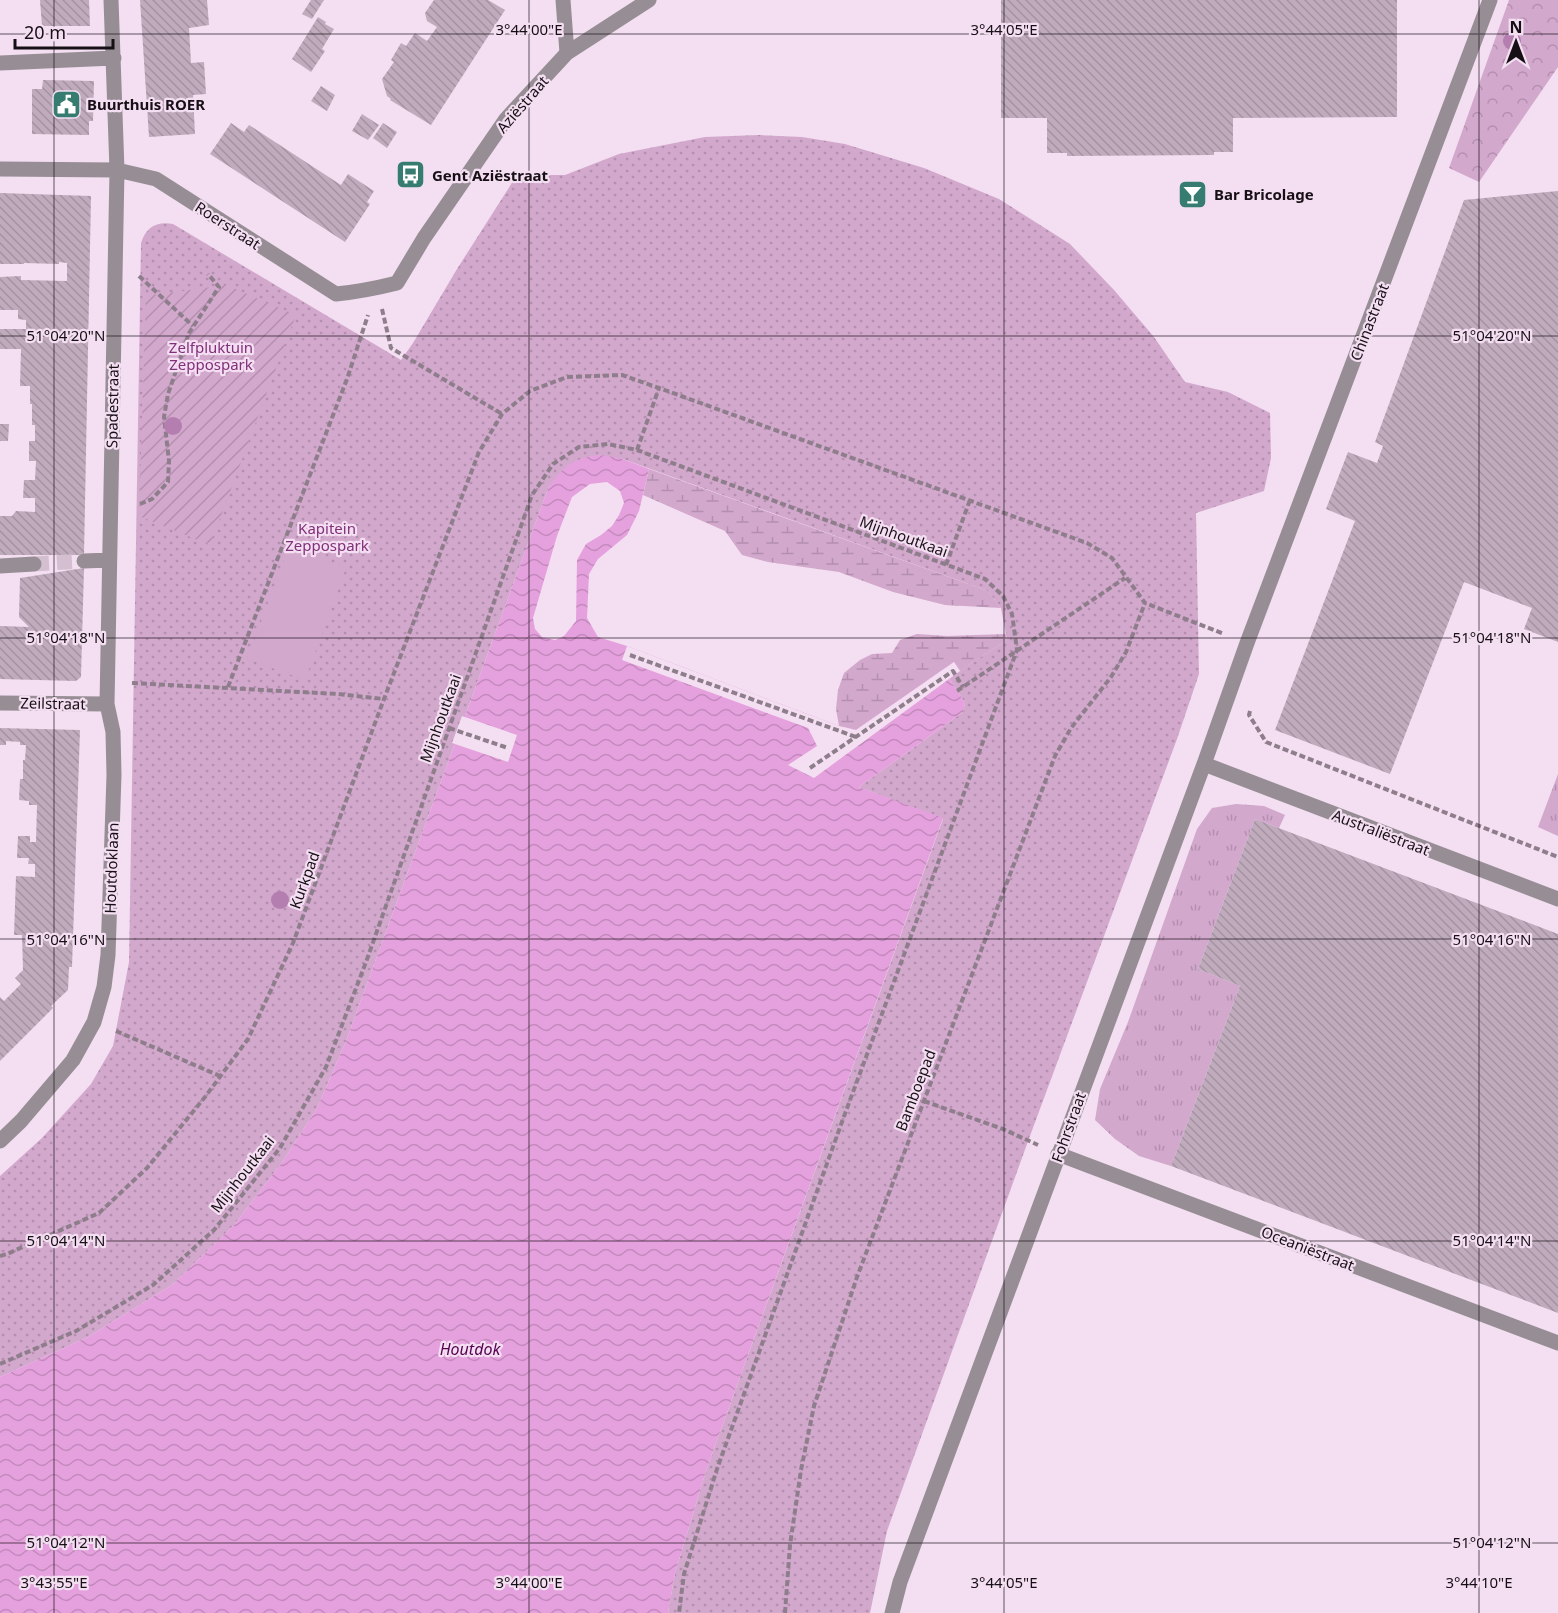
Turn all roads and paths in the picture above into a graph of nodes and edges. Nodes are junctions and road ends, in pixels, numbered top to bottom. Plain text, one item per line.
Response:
1 (111, 0) edge
2 (563, 0) edge
3 (649, 0) edge
4 (1490, 0) edge
5 (567, 53) junction
6 (114, 58) junction
7 (0, 63) edge
8 (0, 169) edge
9 (117, 170) junction
10 (424, 238) joint
11 (208, 274) dead end
12 (115, 276) junction
13 (376, 288) junction
14 (193, 326) junction
15 (659, 388) junction
16 (502, 414) junction
17 (637, 450) junction
18 (970, 500) junction
19 (140, 504) dead end
20 (109, 560) junction
21 (84, 561) tunnel mouth
22 (34, 564) tunnel mouth
23 (946, 565) junction
24 (0, 566) edge
25 (1125, 578) junction
26 (1145, 603) junction
27 (1247, 643) junction
28 (1017, 650) junction
29 (630, 655) dead end
30 (107, 682) junction
31 (228, 687) junction
32 (963, 687) junction
33 (957, 691) dead end
34 (384, 699) junction
35 (0, 702) edge
36 (106, 704) junction
37 (1252, 705) dead end
38 (449, 728) junction
39 (856, 737) junction
40 (508, 748) dead end
41 (1204, 765) junction
42 (810, 768) dead end
43 (1558, 857) edge
44 (1558, 899) edge
45 (94, 1022) junction
46 (220, 1076) junction
47 (924, 1101) junction
48 (0, 1141) edge
49 (1058, 1154) junction
50 (0, 1256) edge
51 (1558, 1343) edge
52 (0, 1364) edge
53 (679, 1613) edge
54 (785, 1613) edge
55 (892, 1613) edge

1 - 6 street, Spadestraat
2 - 5 street
3 - 5 street, Aziëstraat
4 - 27 street, Chinastraat
5 - 10 street, Aziëstraat
6 - 7 street
6 - 9 street, Spadestraat
8 - 9 street, Roerstraat
9 - 12 street, Spadestraat
9 - 13 street, Roerstraat
10 - 13 street, Roerstraat
11 - 14 path
12 - 14 path
12 - 20 street, Spadestraat
13 - 16 path
13 - 31 path
14 - 19 path
15 - 16 path
15 - 17 path
15 - 18 path
16 - 34 path, Kurkpad
17 - 23 path, Mijnhoutkaai
17 - 38 path, Mijnhoutkaai
18 - 23 path
18 - 25 path
20 - 21 street
20 - 30 street, Spadestraat
22 - 24 street
23 - 28 path, Mijnhoutkaai
25 - 26 path
25 - 28 path
26 - 27 path
26 - 47 path, Bamboepad
27 - 41 street, Fohrstraat
28 - 32 path
28 - 53 path
29 - 39 path
30 - 31 path
30 - 36 street, Spadestraat
31 - 34 path
32 - 33 path
32 - 39 path
34 - 46 path, Kurkpad
35 - 36 street, Zeilstraat
36 - 45 street, Houtdoklaan
37 - 43 path
38 - 40 path
38 - 52 path, Mijnhoutkaai
39 - 42 path
41 - 44 street, Australiëstraat
41 - 49 street, Fohrstraat
45 - 46 path
45 - 48 street, Houtdoklaan
46 - 50 path, Kurkpad
47 - 49 path
47 - 54 path, Bamboepad
49 - 51 street, Oceaniëstraat
49 - 55 street, Fohrstraat

